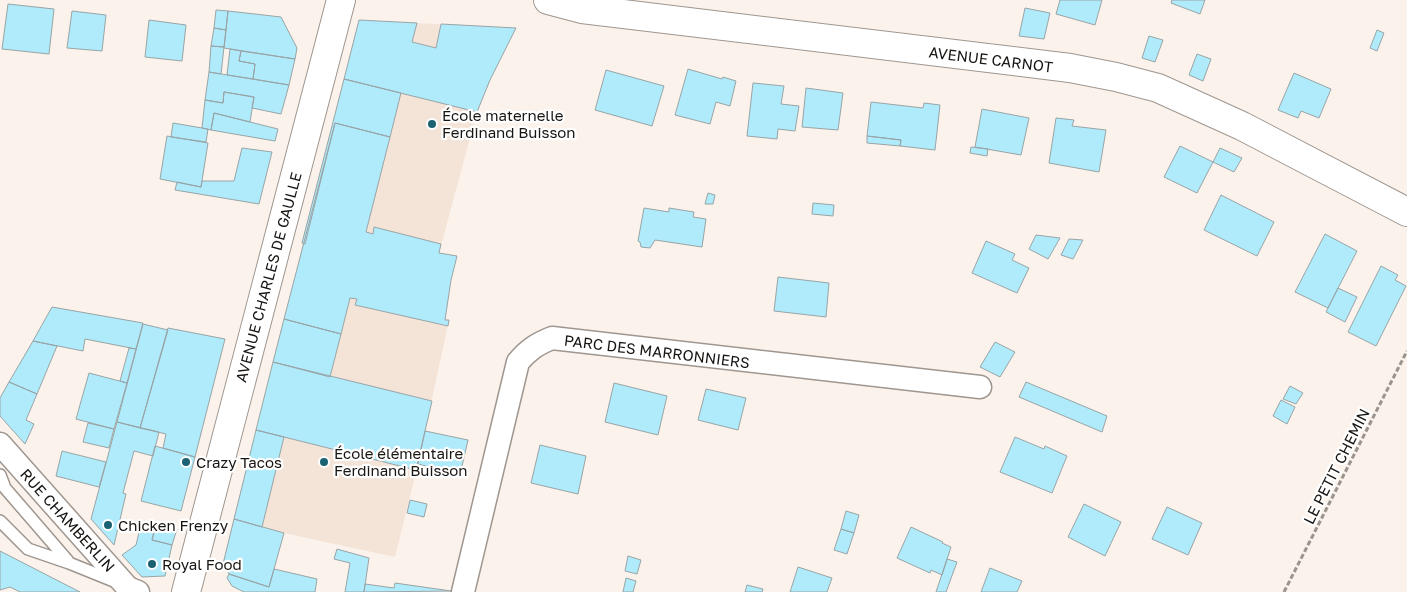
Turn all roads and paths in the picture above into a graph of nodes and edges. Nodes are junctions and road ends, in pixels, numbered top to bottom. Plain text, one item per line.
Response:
1 (341, 0) edge
2 (548, 0) edge
3 (1407, 212) edge
4 (1407, 351) edge
5 (980, 387) dead end
6 (0, 444) edge
7 (0, 475) edge
8 (0, 522) edge
9 (197, 554) junction
10 (69, 562) junction
11 (133, 590) edge
12 (186, 592) edge
13 (207, 592) edge
14 (463, 592) edge
15 (1284, 592) edge

1 - 9 street, AVENUE CHARLES DE GAULLE
2 - 3 street, AVENUE CARNOT
4 - 15 path, LE PETIT CHEMIN
5 - 14 street, PARC DES MARRONNIERS
6 - 11 street, RUE CHAMBERLIN
7 - 10 lane
8 - 10 lane
9 - 12 street, AVENUE CHARLES DE GAULLE
9 - 13 street, AVENUE CHARLES DE GAULLE
10 - 11 lane

